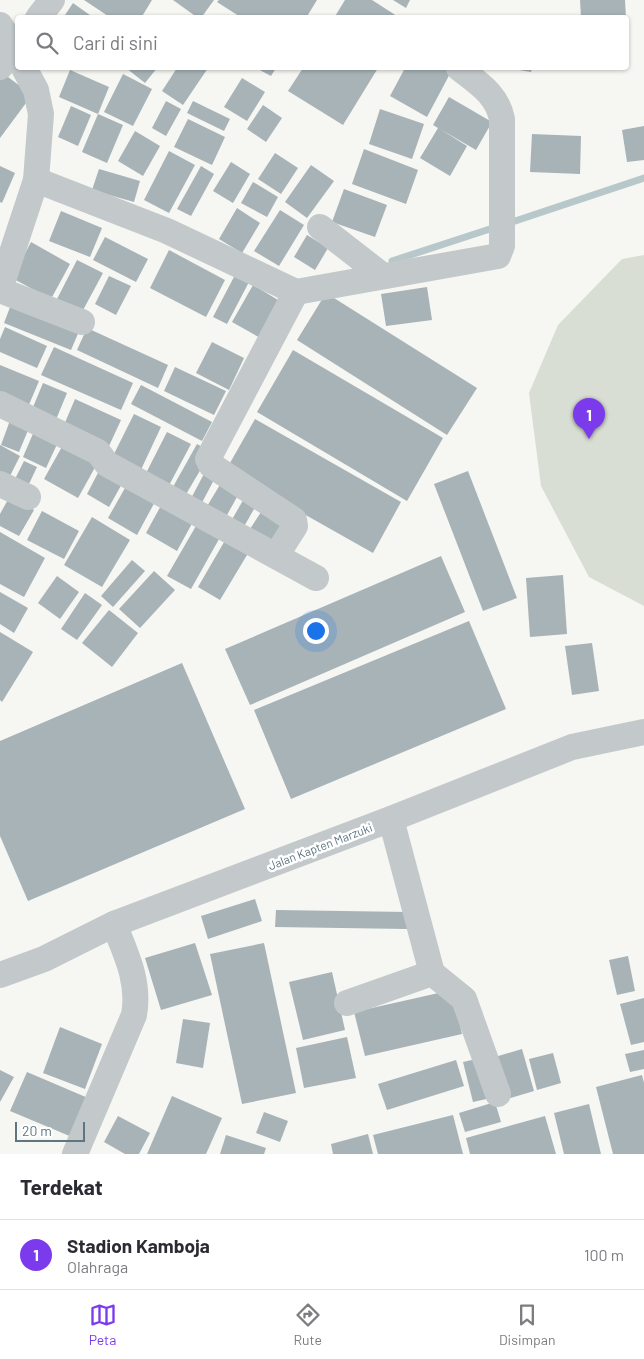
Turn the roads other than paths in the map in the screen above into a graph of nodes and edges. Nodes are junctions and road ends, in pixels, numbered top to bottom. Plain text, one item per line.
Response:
1 (52, 0) edge
2 (40, 15) edge
3 (0, 25) edge
4 (15, 56) edge
5 (24, 70) edge
6 (461, 70) edge
7 (36, 180) junction
8 (320, 227) dead end
9 (383, 276) junction
10 (0, 289) edge
11 (296, 292) junction
12 (82, 322) dead end
13 (0, 404) edge
14 (0, 484) edge
15 (28, 497) dead end
16 (276, 556) junction
17 (316, 578) dead end
18 (644, 732) edge
19 (391, 820) junction
20 (114, 924) junction
21 (432, 973) junction
22 (0, 975) edge
23 (347, 1003) dead end
24 (498, 1094) dead end
25 (75, 1154) edge

1 - 2 street
3 - 4 street
5 - 7 street
6 - 9 street
7 - 10 street
7 - 11 street
8 - 9 street
9 - 11 street
10 - 12 street
11 - 16 street
13 - 16 street
14 - 15 street
16 - 17 street
18 - 19 street, Jalan Kapten Marzuki
19 - 20 street, Jalan Kapten Marzuki
19 - 21 street
20 - 22 street, Jalan Kapten Marzuki
20 - 25 street
21 - 23 street
21 - 24 street

